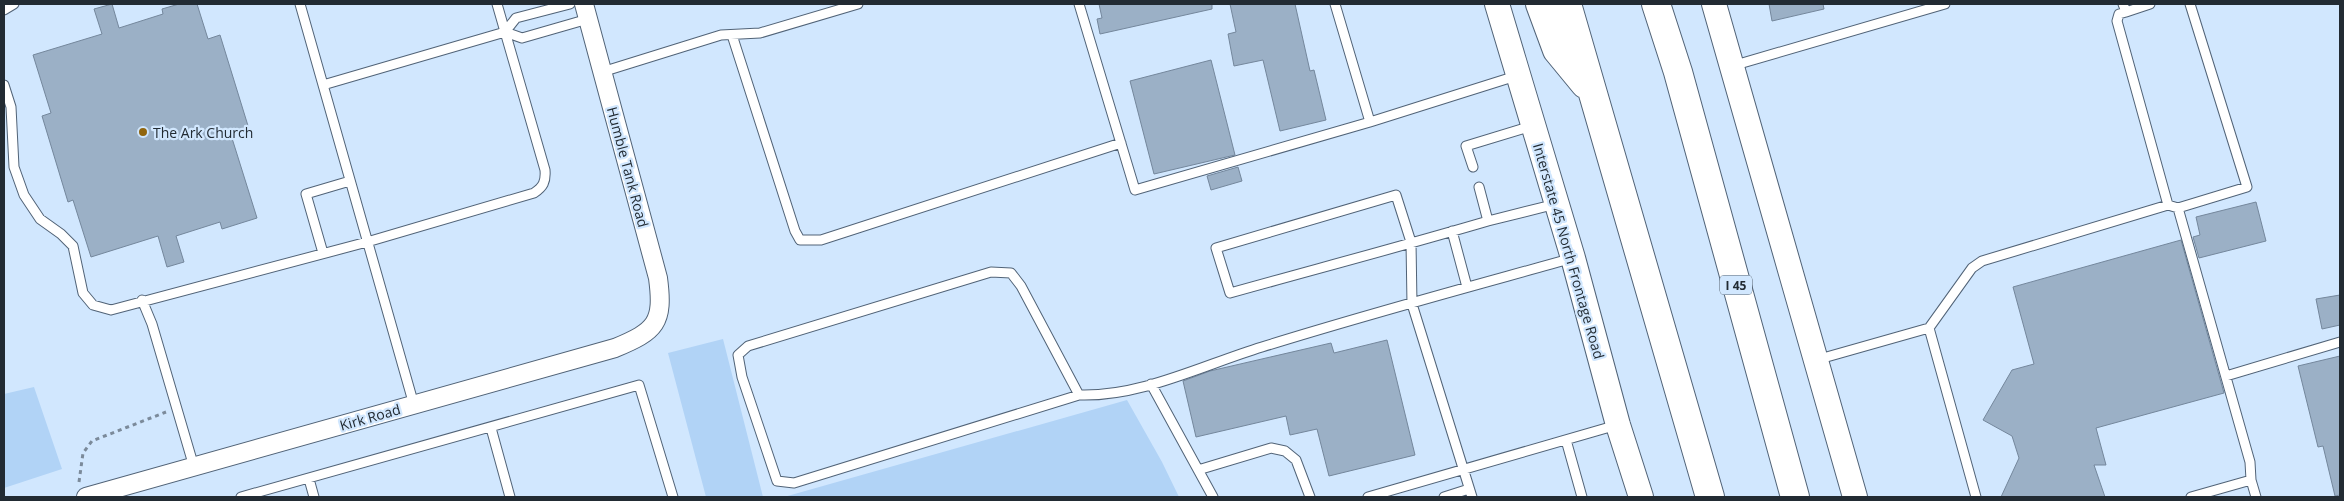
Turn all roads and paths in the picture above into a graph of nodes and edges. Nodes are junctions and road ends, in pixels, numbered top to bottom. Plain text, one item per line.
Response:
1 (14, 4) edge
2 (300, 4) edge
3 (497, 4) edge
4 (570, 4) edge
5 (858, 4) edge
6 (1079, 4) edge
7 (1335, 4) edge
8 (1497, 4) edge
9 (1540, 4) edge
10 (1566, 4) edge
11 (1656, 4) edge
12 (1662, 4) edge
13 (1714, 4) edge
14 (1945, 4) edge
15 (2150, 4) edge
16 (2190, 4) edge
17 (2125, 8) edge
18 (4, 10) edge
19 (586, 11) edge
20 (505, 32) junction
21 (732, 35) junction
22 (1731, 66) junction
23 (602, 72) junction
24 (1678, 72) junction
25 (1517, 76) junction
26 (4, 85) edge
27 (323, 85) junction
28 (1591, 92) junction
29 (1370, 122) junction
30 (1532, 126) junction
31 (1121, 143) junction
32 (1473, 166) dead end
33 (350, 181) junction
34 (1479, 187) dead end
35 (1556, 204) junction
36 (2168, 205) junction
37 (2178, 208) junction
38 (1488, 220) junction
39 (1452, 231) junction
40 (367, 242) junction
41 (1411, 242) junction
42 (323, 253) junction
43 (1573, 258) junction
44 (1467, 288) junction
45 (142, 300) junction
46 (1412, 304) junction
47 (1929, 328) junction
48 (650, 330) joint
49 (2340, 342) edge
50 (1816, 360) junction
51 (2226, 376) junction
52 (1151, 384) junction
53 (1079, 395) junction
54 (414, 405) junction
55 (177, 408) junction
56 (1618, 425) junction
57 (491, 428) junction
58 (1566, 440) junction
59 (194, 467) junction
60 (1198, 470) junction
61 (1462, 470) junction
62 (309, 479) junction
63 (2251, 480) junction
64 (83, 493) edge
65 (1470, 493) edge
66 (241, 497) edge
67 (314, 497) edge
68 (510, 497) edge
69 (673, 497) edge
70 (1213, 497) edge
71 (1310, 497) edge
72 (1368, 497) edge
73 (1444, 497) edge
74 (1582, 497) edge
75 (1642, 497) edge
76 (1710, 497) edge
77 (1795, 497) edge
78 (1855, 497) edge
79 (1976, 497) edge
80 (2196, 497) edge
81 (2256, 497) edge

1 - 18 lane
2 - 27 lane
3 - 20 lane
4 - 20 lane
5 - 21 lane
6 - 31 lane
7 - 29 lane
8 - 25 main road, Interstate 45 North Frontage Road
9 - 28 highway
10 - 28 highway
11 - 24 highway, I 45
12 - 24 highway
13 - 22 main road
14 - 22 lane
15 - 17 lane
16 - 37 lane
17 - 36 lane
19 - 20 lane
19 - 23 street, Humble Tank Road
20 - 27 lane
20 - 40 lane
21 - 23 lane
21 - 31 lane
22 - 50 main road
23 - 48 street, Humble Tank Road
24 - 77 highway, I 45
25 - 29 lane
25 - 30 main road, Interstate 45 North Frontage Road
26 - 45 lane
27 - 33 lane
28 - 76 highway
29 - 31 lane
30 - 32 lane
30 - 35 main road, Interstate 45 North Frontage Road
33 - 40 lane
33 - 42 lane
34 - 38 lane
35 - 38 lane
35 - 43 main road, Interstate 45 North Frontage Road
36 - 37 lane
36 - 47 lane
37 - 51 lane
38 - 39 lane
39 - 41 lane
39 - 44 lane
40 - 42 lane
40 - 54 lane
41 - 41 lane
41 - 46 lane
42 - 45 lane
43 - 44 lane
43 - 56 main road, Interstate 45 North Frontage Road
44 - 46 lane
45 - 55 lane
46 - 52 lane
46 - 61 lane
47 - 50 lane
47 - 79 lane
48 - 54 street, Kirk Road
49 - 51 lane
50 - 78 main road
51 - 63 lane
52 - 53 lane
52 - 60 lane
53 - 53 lane
54 - 59 street, Kirk Road
55 - 59 lane
55 - 64 path
56 - 58 lane
56 - 75 main road, Interstate 45 North Frontage Road
57 - 62 lane
57 - 68 lane
57 - 69 lane
58 - 61 lane
58 - 74 lane
59 - 64 street, Kirk Road
60 - 70 lane
60 - 71 lane
61 - 65 lane
61 - 72 lane
62 - 66 lane
62 - 67 lane
63 - 80 lane
63 - 81 lane
65 - 73 lane

